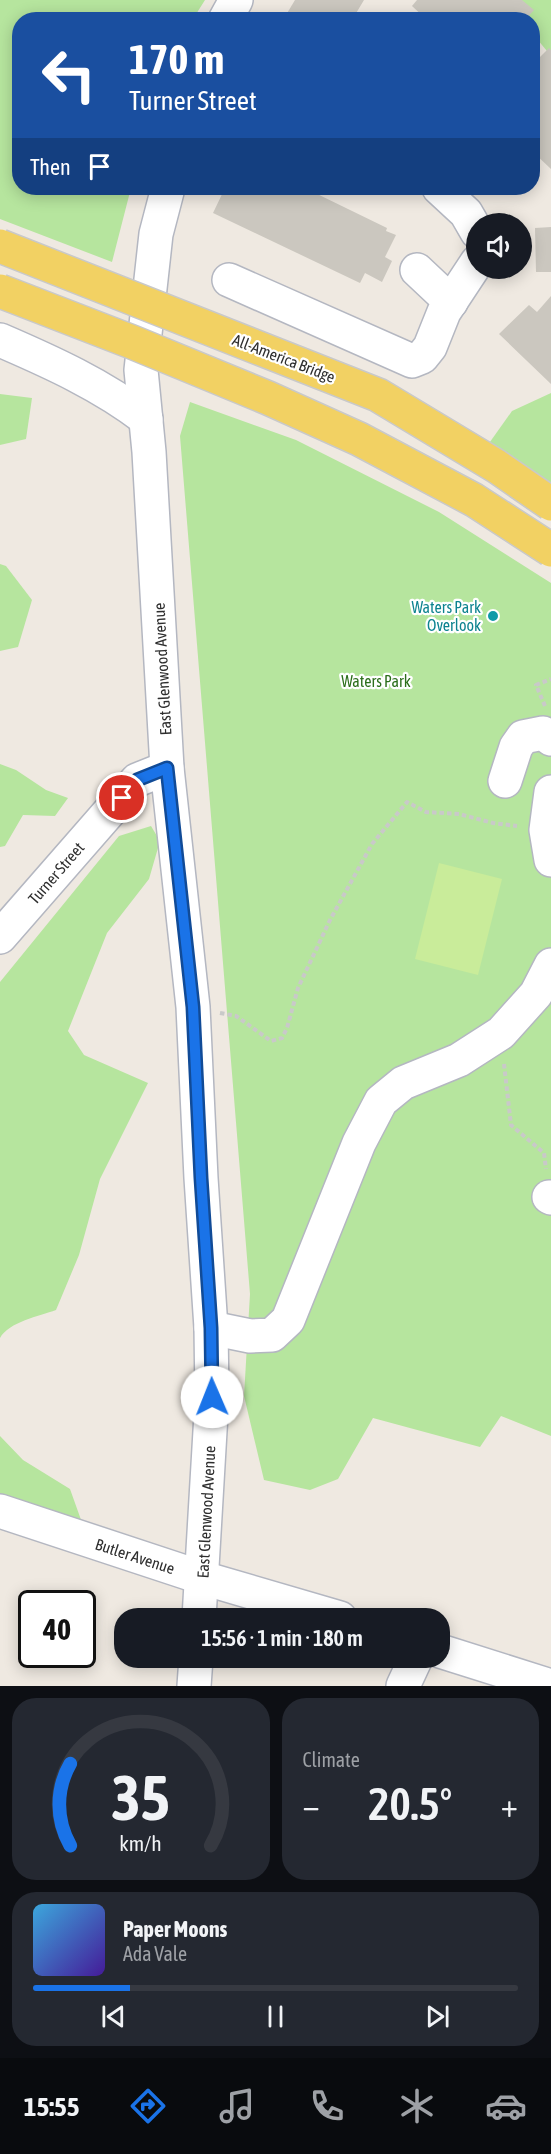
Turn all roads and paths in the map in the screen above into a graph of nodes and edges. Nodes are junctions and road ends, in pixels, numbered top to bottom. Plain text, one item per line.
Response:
1 (166, 195) edge
2 (447, 195) edge
3 (466, 213) edge
4 (0, 246) edge
5 (417, 270) dead end
6 (466, 279) edge
7 (229, 280) dead end
8 (0, 291) edge
9 (451, 302) junction
10 (0, 340) edge
11 (146, 419) junction
12 (551, 504) edge
13 (551, 550) edge
14 (551, 739) edge
15 (167, 768) junction
16 (505, 781) dead end
17 (551, 792) edge
18 (548, 845) edge
19 (0, 937) edge
20 (551, 965) edge
21 (193, 1007) junction
22 (501, 1033) junction
23 (550, 1198) edge
24 (211, 1328) junction
25 (0, 1511) edge
26 (203, 1578) junction
27 (201, 1608) edge
28 (306, 1608) edge
29 (450, 1654) edge
30 (195, 1668) edge
31 (411, 1668) edge
32 (194, 1686) edge
33 (403, 1686) edge
34 (551, 1686) edge

1 - 11 street, East Glenwood Avenue
2 - 3 street
4 - 12 main road, All-America Bridge, bridge
5 - 9 street
6 - 9 street
7 - 9 street
8 - 13 main road, bridge
10 - 11 street
11 - 15 street, East Glenwood Avenue
14 - 16 street
15 - 19 street, Turner Street
15 - 21 street, East Glenwood Avenue
17 - 18 street
18 - 21 path
20 - 22 street
21 - 24 street, East Glenwood Avenue
22 - 23 path
22 - 24 street
24 - 26 street, East Glenwood Avenue
25 - 26 street, Butler Avenue
26 - 27 street, East Glenwood Avenue
26 - 28 street, Butler Avenue
29 - 34 street
30 - 32 street
31 - 33 street

